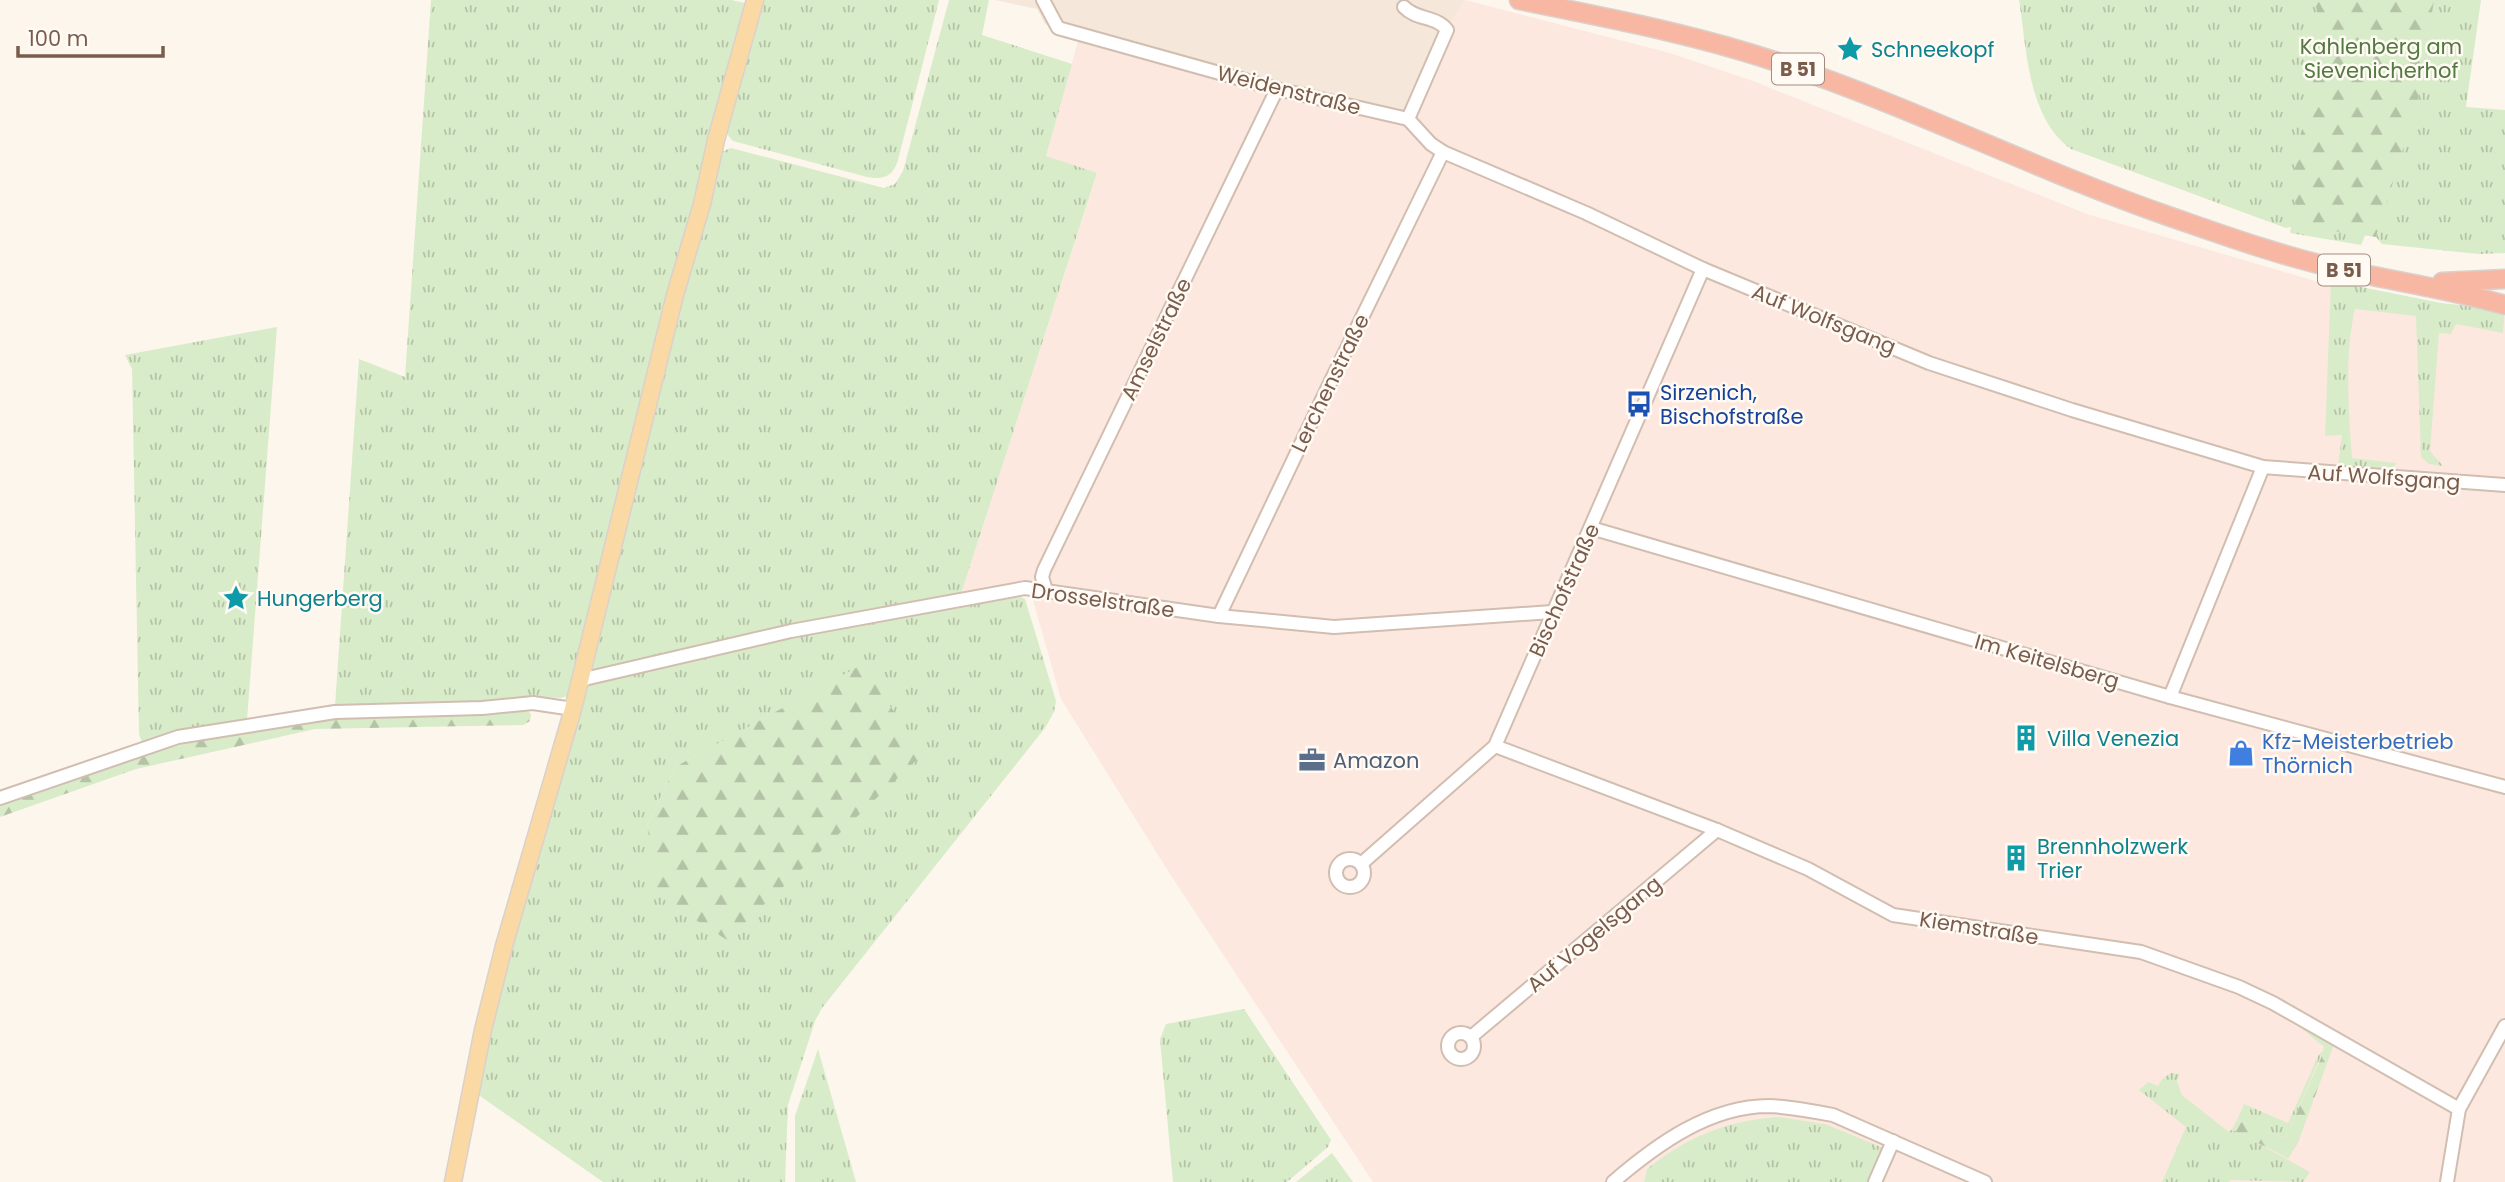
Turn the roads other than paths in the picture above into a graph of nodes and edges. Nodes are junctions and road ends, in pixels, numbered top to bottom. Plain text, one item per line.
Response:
1 (755, 0) edge
2 (1043, 0) edge
3 (1519, 0) edge
4 (1404, 7) dead end
5 (1277, 89) junction
6 (1408, 119) junction
7 (1443, 152) junction
8 (1703, 269) junction
9 (2505, 279) edge
10 (2410, 283) junction
11 (2464, 293) junction
12 (2505, 295) edge
13 (2505, 304) edge
14 (2263, 467) junction
15 (2505, 485) edge
16 (1591, 528) junction
17 (1046, 591) junction
18 (1552, 612) junction
19 (1219, 616) junction
20 (580, 680) junction
21 (2170, 697) junction
22 (573, 709) junction
23 (1495, 746) junction
24 (2505, 787) edge
25 (0, 798) edge
26 (1717, 830) junction
27 (1361, 863) dead end
28 (2505, 1026) edge
29 (1471, 1038) dead end
30 (2459, 1109) junction
31 (1893, 1141) junction
32 (453, 1182) edge
33 (1613, 1182) edge
34 (1875, 1182) edge
35 (1984, 1182) edge
36 (2447, 1182) edge

1 - 20 main road
2 - 5 street, Weidenstraße
3 - 10 highway, B 51
4 - 6 street
5 - 6 street, Weidenstraße
5 - 17 street, Amselstraße
6 - 7 street, Auf Wolfsgang
7 - 8 street, Auf Wolfsgang
7 - 19 street, Lerchenstraße
8 - 14 street, Auf Wolfsgang
8 - 16 street, Bischofstraße
9 - 10 highway
10 - 11 highway, B 51
11 - 12 highway, B 51
11 - 13 highway
14 - 15 street, Auf Wolfsgang
14 - 21 street
16 - 18 street, Bischofstraße
16 - 21 street, Im Keitelsberg
17 - 19 street, Drosselstraße
17 - 20 street, Drosselstraße
18 - 19 street, Drosselstraße
18 - 23 street, Bischofstraße
20 - 22 main road
21 - 24 street, Im Keitelsberg
22 - 25 street
22 - 32 main road
23 - 26 street, Kiemstraße
23 - 27 street, Bischofstraße
26 - 29 street, Auf Vogelsgang
26 - 30 street, Kiemstraße
28 - 30 street
30 - 36 street
31 - 33 street
31 - 34 street
31 - 35 street

